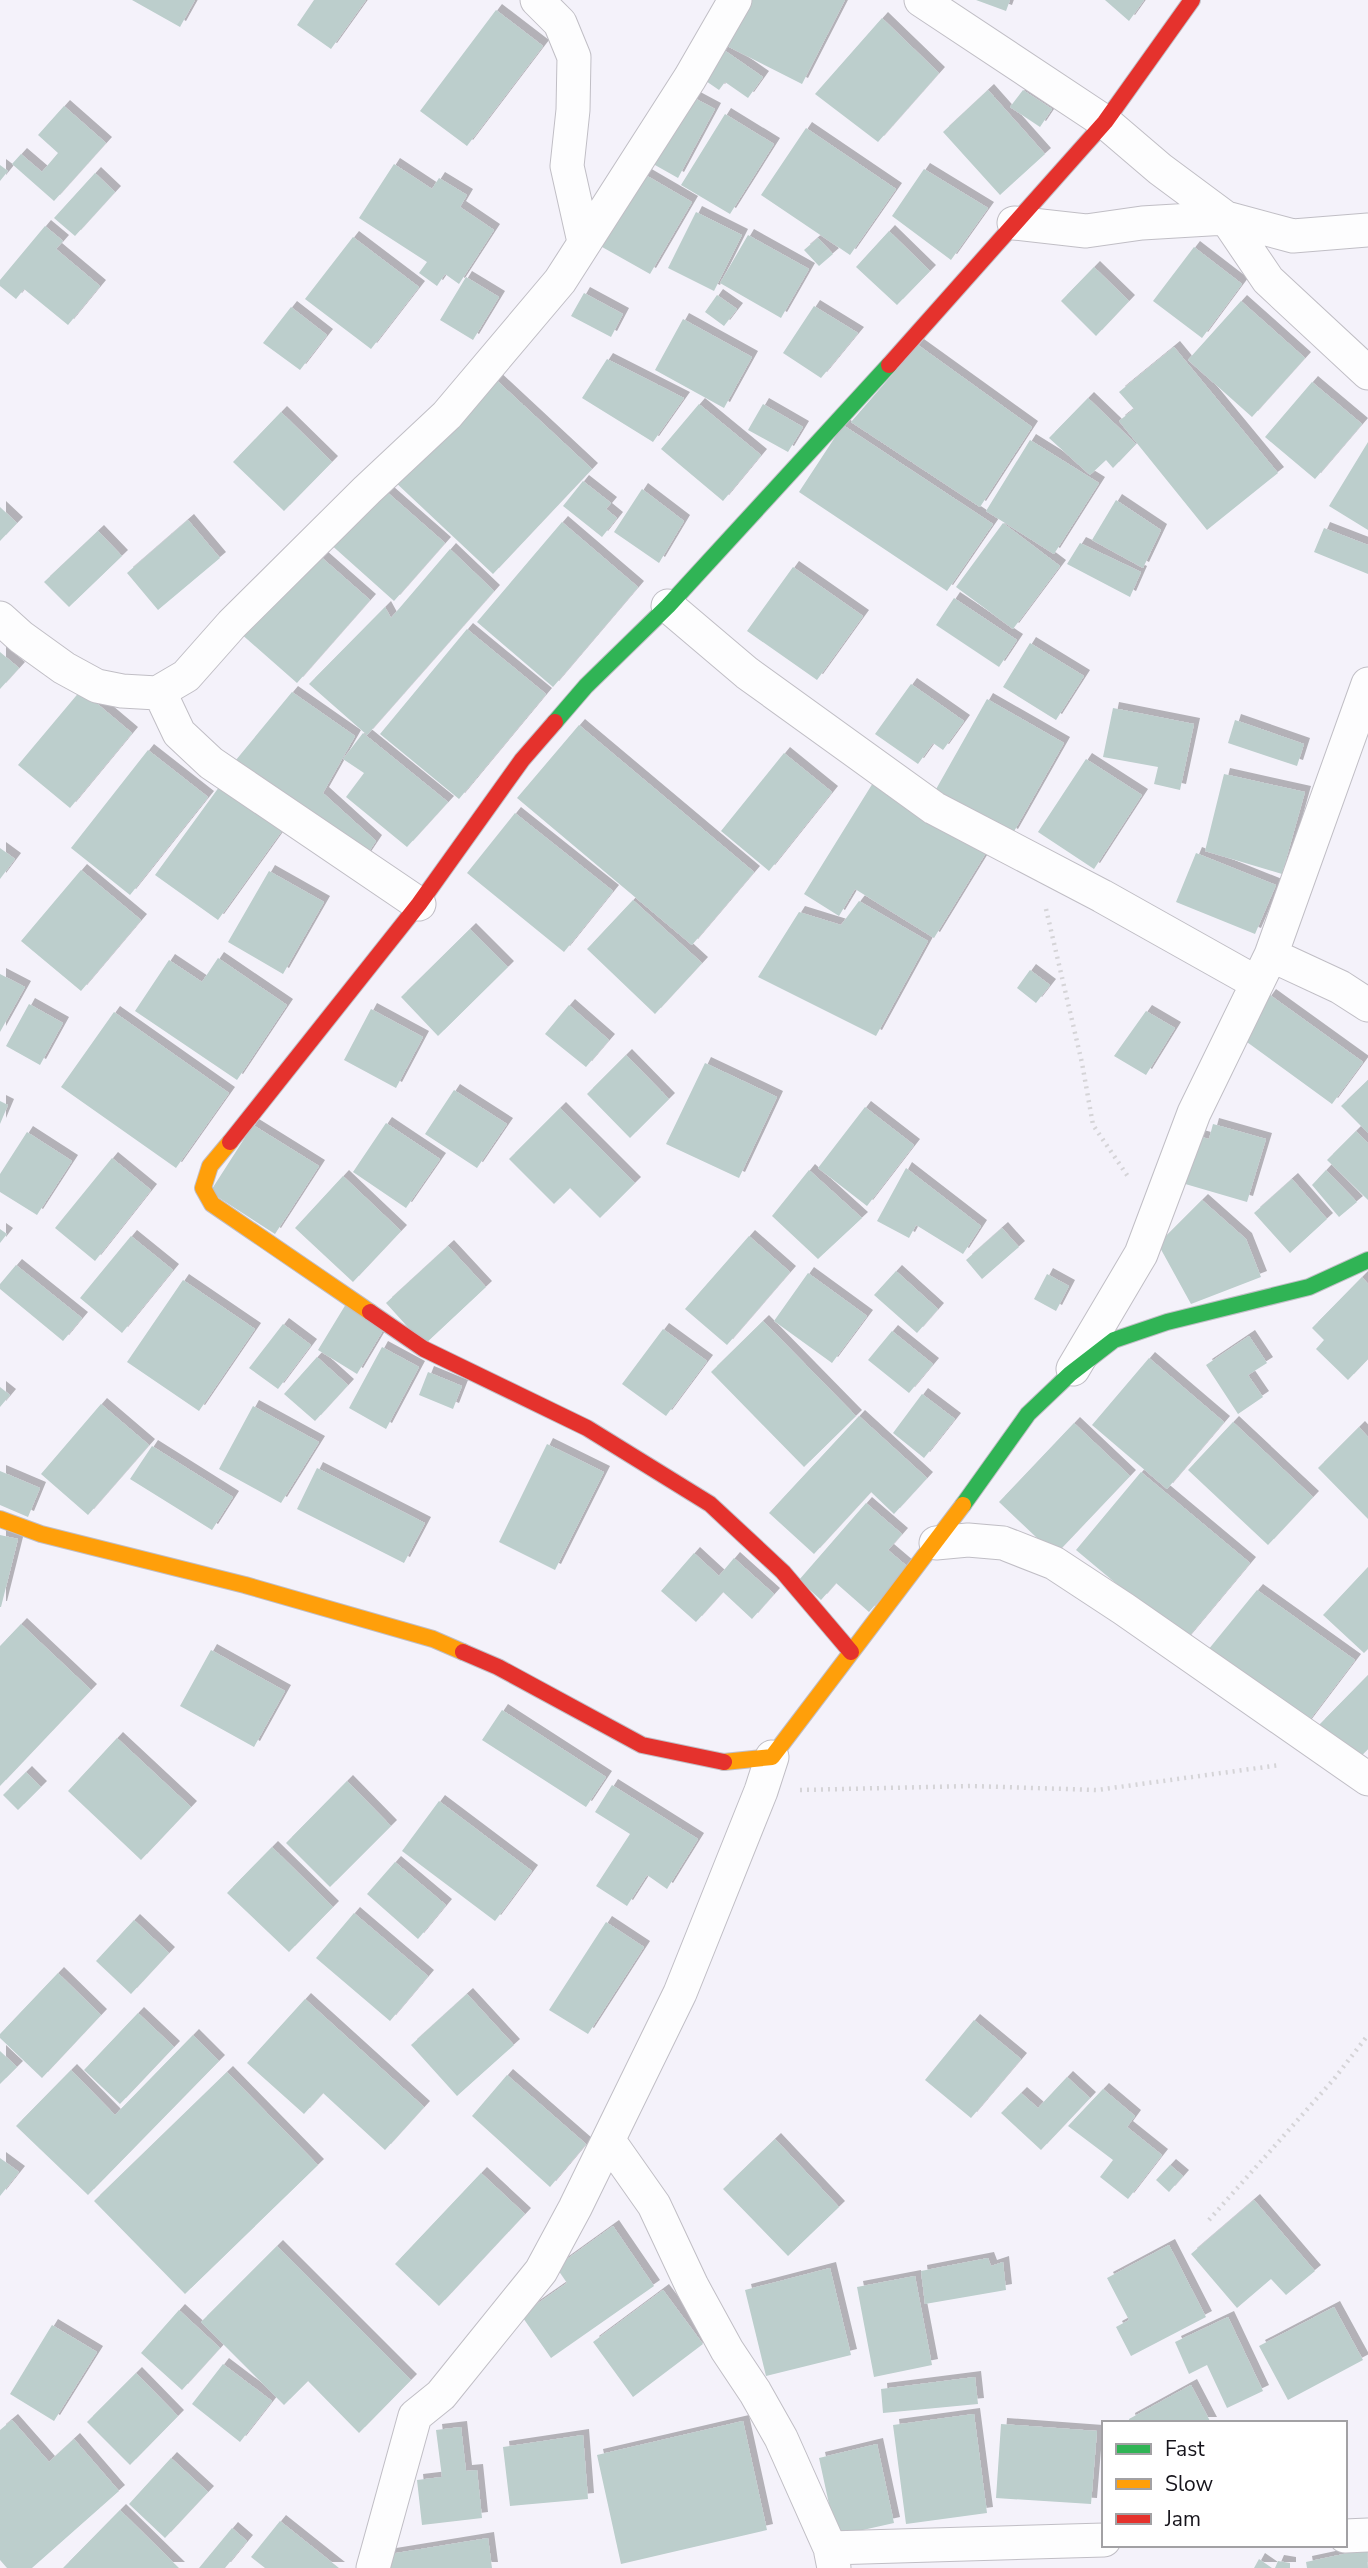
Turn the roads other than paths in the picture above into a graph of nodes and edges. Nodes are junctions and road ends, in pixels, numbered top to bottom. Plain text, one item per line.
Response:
1 (537, 0) edge
2 (735, 0) edge
3 (921, 0) edge
4 (1192, 0) edge
5 (1105, 122) junction
6 (1226, 218) junction
7 (1014, 223) junction
8 (1368, 230) edge
9 (584, 242) junction
10 (1368, 373) edge
11 (668, 606) junction
12 (0, 618) edge
13 (1368, 684) edge
14 (157, 693) junction
15 (419, 904) junction
16 (1264, 969) junction
17 (1368, 1005) edge
18 (1368, 1260) edge
19 (1070, 1374) junction
20 (0, 1519) edge
21 (936, 1543) junction
22 (850, 1652) junction
23 (772, 1757) junction
24 (1368, 1779) edge
25 (609, 2141) junction
26 (1368, 2535) edge
27 (1347, 2536) edge
28 (1102, 2540) edge
29 (832, 2558) edge
30 (373, 2568) edge

1 - 9 street
2 - 9 street
3 - 5 street
4 - 5 street
5 - 6 street
5 - 7 street
6 - 7 street
6 - 8 street
6 - 10 street
7 - 11 street
9 - 14 street
11 - 15 street
11 - 16 street
12 - 14 street
13 - 16 street
14 - 15 street
15 - 22 street
16 - 17 street
16 - 19 street
18 - 19 street
19 - 21 street
20 - 23 street
21 - 22 street
21 - 24 street
22 - 23 street
23 - 25 street
25 - 29 street
25 - 30 street
26 - 27 street
28 - 29 street

